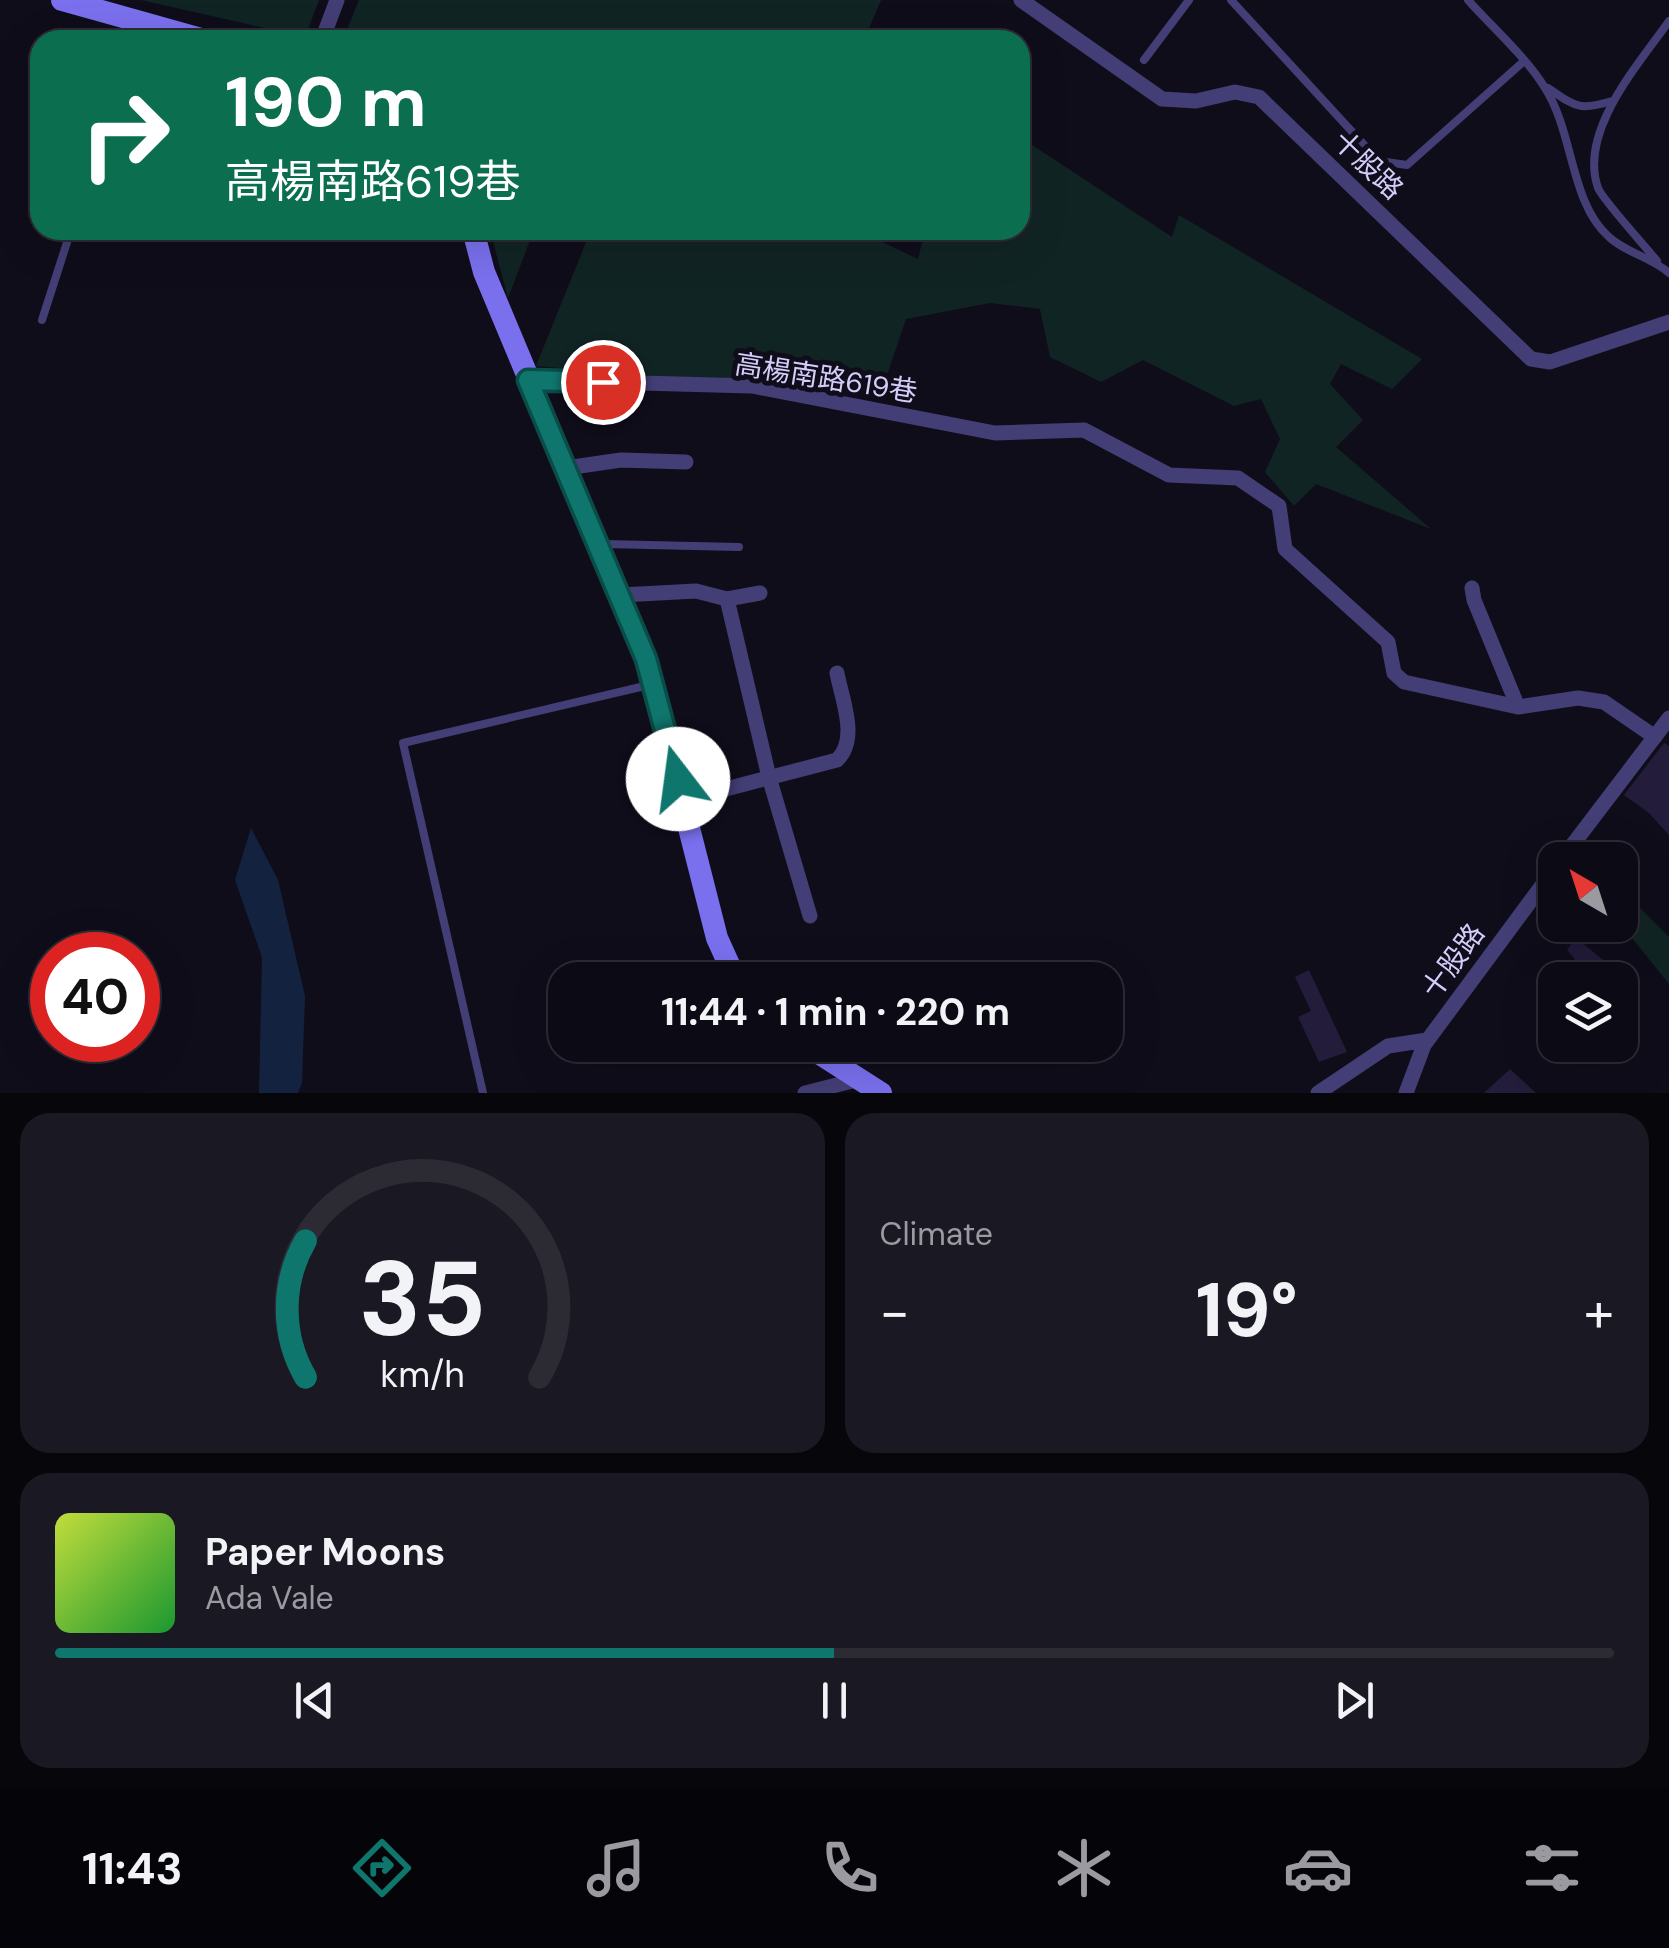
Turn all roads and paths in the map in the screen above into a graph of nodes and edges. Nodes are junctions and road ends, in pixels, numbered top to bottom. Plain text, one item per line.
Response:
1 (62, 0) edge
2 (337, 0) edge
3 (1021, 0) edge
4 (1189, 0) edge
5 (1231, 0) edge
6 (1468, 0) edge
7 (1669, 21) edge
8 (131, 30) edge
9 (326, 30) edge
10 (1144, 60) dead end
11 (1523, 62) junction
12 (1544, 86) junction
13 (1612, 102) junction
14 (68, 240) edge
15 (476, 240) edge
16 (1660, 264) junction
17 (1669, 273) edge
18 (42, 320) dead end
19 (1669, 322) edge
20 (528, 380) junction
21 (686, 462) dead end
22 (566, 468) junction
23 (600, 544) junction
24 (739, 547) dead end
25 (1472, 588) dead end
26 (760, 593) dead end
27 (621, 595) junction
28 (728, 599) junction
29 (836, 673) dead end
30 (653, 684) junction
31 (1518, 707) junction
32 (1669, 718) edge
33 (1655, 736) junction
34 (769, 777) junction
35 (684, 800) junction
36 (1575, 842) edge
37 (1538, 891) edge
38 (810, 916) dead end
39 (728, 962) edge
40 (1428, 1040) junction
41 (832, 1062) edge
42 (860, 1080) junction
43 (482, 1093) edge
44 (804, 1093) edge
45 (880, 1093) edge
46 (1318, 1093) edge
47 (1406, 1093) edge

1 - 8 street
2 - 9 street
3 - 19 street, 十股路
4 - 10 lane
5 - 11 lane
6 - 11 lane
7 - 13 lane
11 - 12 lane
12 - 13 lane
12 - 16 lane
13 - 16 lane
14 - 18 lane
15 - 20 street
16 - 17 lane
20 - 22 street
20 - 31 street, 高楊南路619巷
21 - 22 street
22 - 23 street
23 - 24 lane
23 - 27 street
25 - 31 street
26 - 28 street
27 - 28 street
27 - 30 street
28 - 34 street
29 - 34 street
30 - 35 street
30 - 43 lane
31 - 33 street
32 - 33 street
33 - 36 street
34 - 35 street
34 - 38 street
35 - 39 street
37 - 40 street, 十股路
40 - 46 street
40 - 47 street, 十股路
41 - 42 street
42 - 44 street
42 - 45 street

